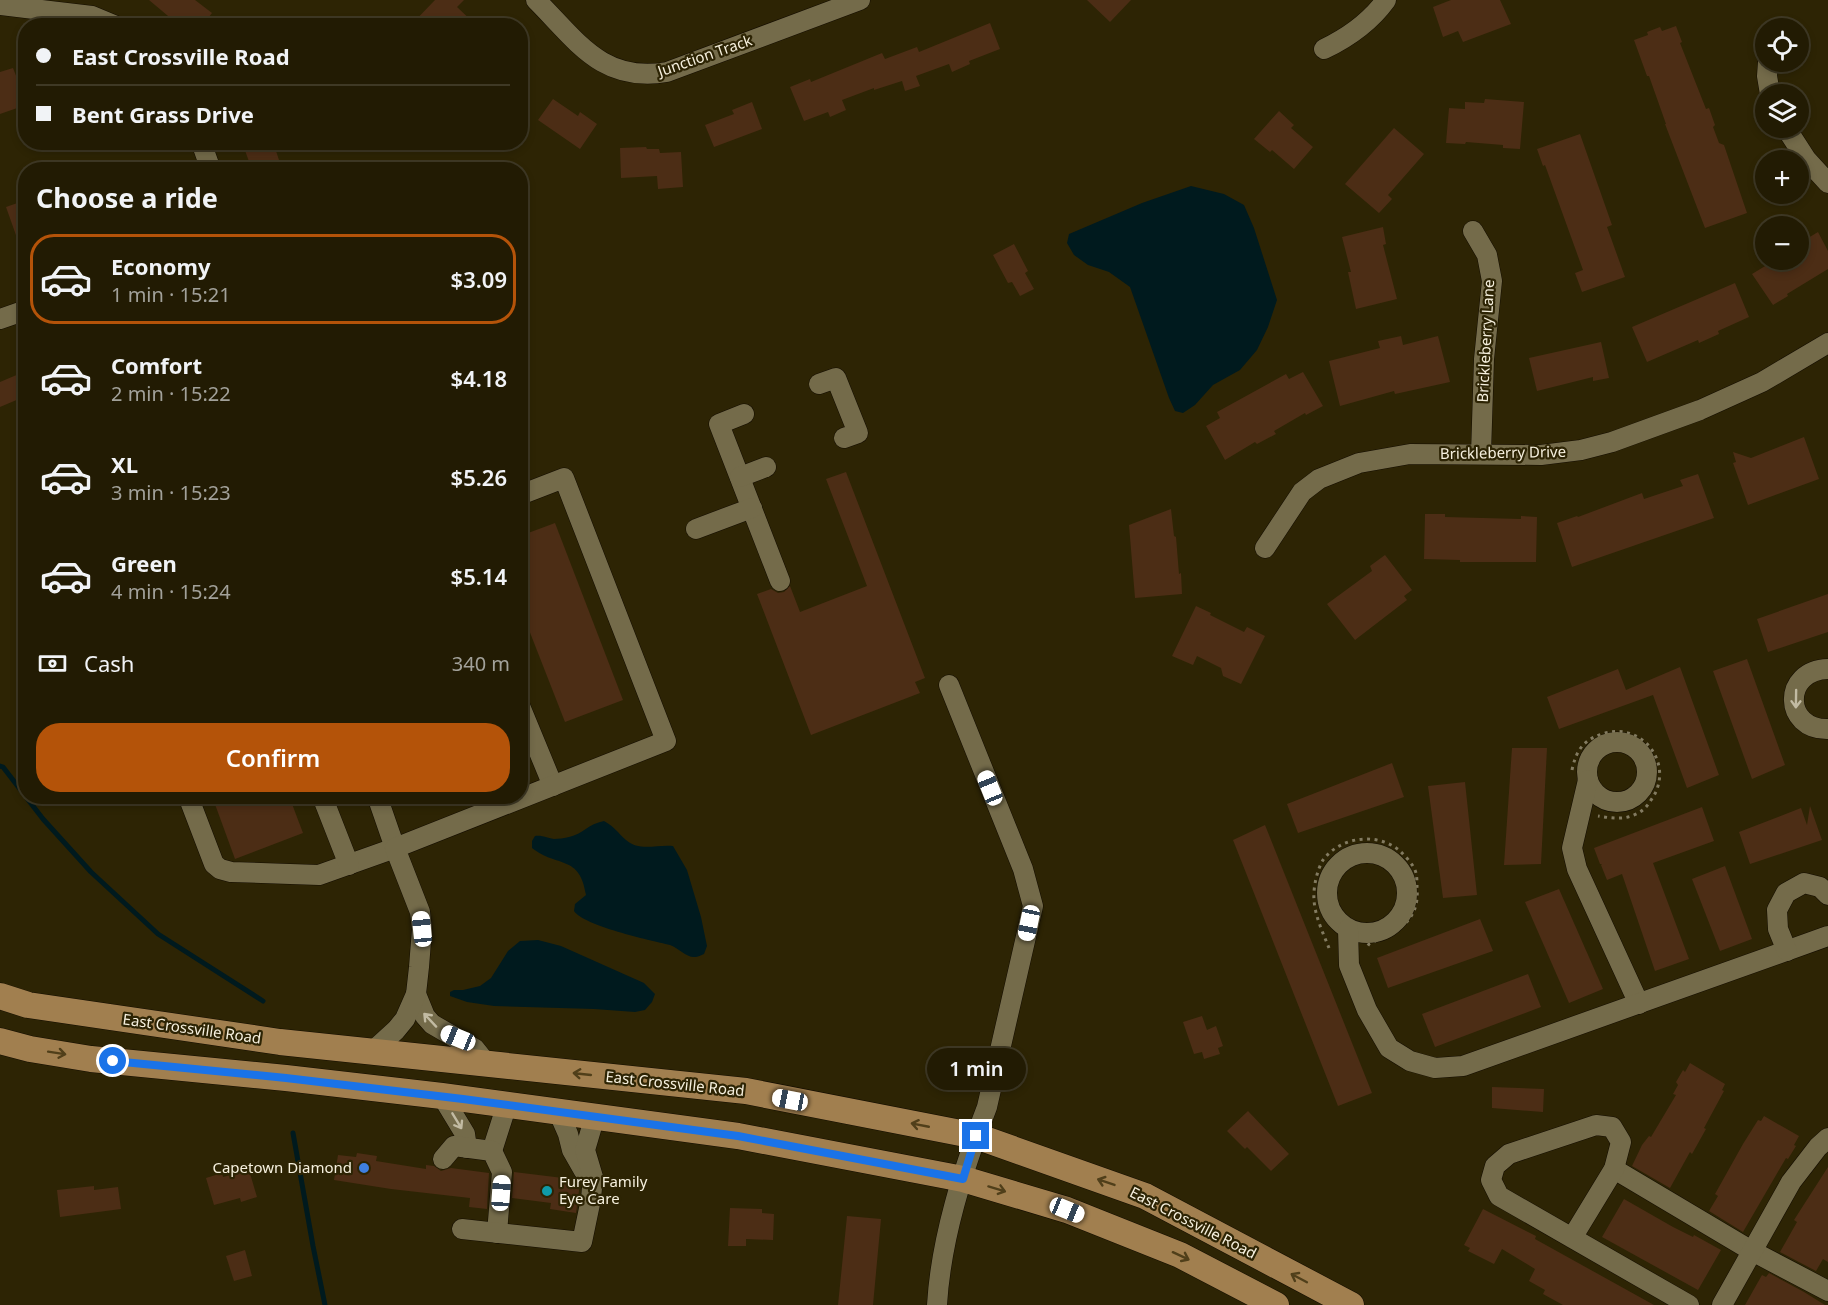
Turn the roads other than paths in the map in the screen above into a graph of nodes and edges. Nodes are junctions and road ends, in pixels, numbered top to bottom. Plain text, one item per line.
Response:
1 (536, 0) edge
2 (860, 0) edge
3 (1386, 0) edge
4 (0, 5) edge
5 (97, 18) edge
6 (1324, 49) dead end
7 (1792, 138) edge
8 (1828, 183) edge
9 (1473, 231) dead end
10 (18, 313) edge
11 (0, 319) edge
12 (1828, 343) edge
13 (819, 384) dead end
14 (744, 414) dead end
15 (844, 438) dead end
16 (1481, 454) junction
17 (766, 466) dead end
18 (740, 477) junction
19 (528, 492) edge
20 (752, 508) junction
21 (696, 529) dead end
22 (1264, 548) dead end
23 (780, 581) dead end
24 (1828, 669) edge
25 (949, 685) dead end
26 (528, 725) edge
27 (1828, 729) edge
28 (1580, 775) road end
29 (553, 786) junction
30 (528, 793) edge
31 (191, 804) edge
32 (325, 804) edge
33 (379, 804) edge
34 (494, 804) edge
35 (395, 848) junction
36 (349, 865) junction
37 (1828, 895) edge
38 (1348, 929) junction
39 (1828, 936) edge
40 (1787, 951) junction
41 (416, 994) junction
42 (0, 996) edge
43 (1639, 1004) junction
44 (0, 1041) edge
45 (373, 1052) junction
46 (487, 1064) junction
47 (442, 1096) junction
48 (507, 1104) junction
49 (558, 1111) junction
50 (595, 1116) junction
51 (976, 1136) junction
52 (1828, 1138) edge
53 (467, 1148) junction
54 (492, 1151) junction
55 (443, 1160) dead end
56 (1614, 1169) junction
57 (963, 1179) junction
58 (591, 1184) junction
59 (462, 1229) dead end
60 (497, 1233) junction
61 (1572, 1238) junction
62 (1752, 1251) junction
63 (1828, 1290) edge
64 (937, 1305) edge
65 (1276, 1305) edge
66 (1351, 1305) edge
67 (1689, 1305) edge
68 (1722, 1305) edge

1 - 2 street, Junction Track
3 - 6 street
4 - 5 street
7 - 8 street
9 - 16 street, Brickleberry Lane
10 - 11 street
12 - 16 street, Brickleberry Drive
13 - 15 street
14 - 18 street
16 - 22 street, Brickleberry Drive
17 - 18 street
18 - 20 street
19 - 29 street
20 - 21 street
20 - 23 street
24 -> 27 street
25 - 51 street
26 - 29 street
28 - 43 street
29 - 30 street
31 - 36 street
32 - 36 street
33 - 35 street
34 - 35 street
35 - 36 street
35 - 41 street
37 - 40 street
38 - 38 street
38 - 43 street
39 - 40 street
40 - 43 street
41 - 45 street
46 -> 41 street
42 - 45 main road, East Crossville Road
44 -> 47 main road
45 - 46 main road, East Crossville Road
51 -> 46 main road, East Crossville Road
47 - 48 main road
47 -> 53 street
48 - 49 main road
48 - 54 street
49 - 50 main road
49 - 58 street
50 - 57 main road
50 - 58 street
51 - 57 street
66 -> 51 main road, East Crossville Road
52 - 62 street
53 - 54 street
53 - 55 street
54 - 60 street
56 - 61 street
56 - 61 street
56 - 62 street
57 - 64 street
57 -> 65 main road
58 - 60 street
59 - 60 street
61 - 67 street
62 - 63 street
62 - 68 street

